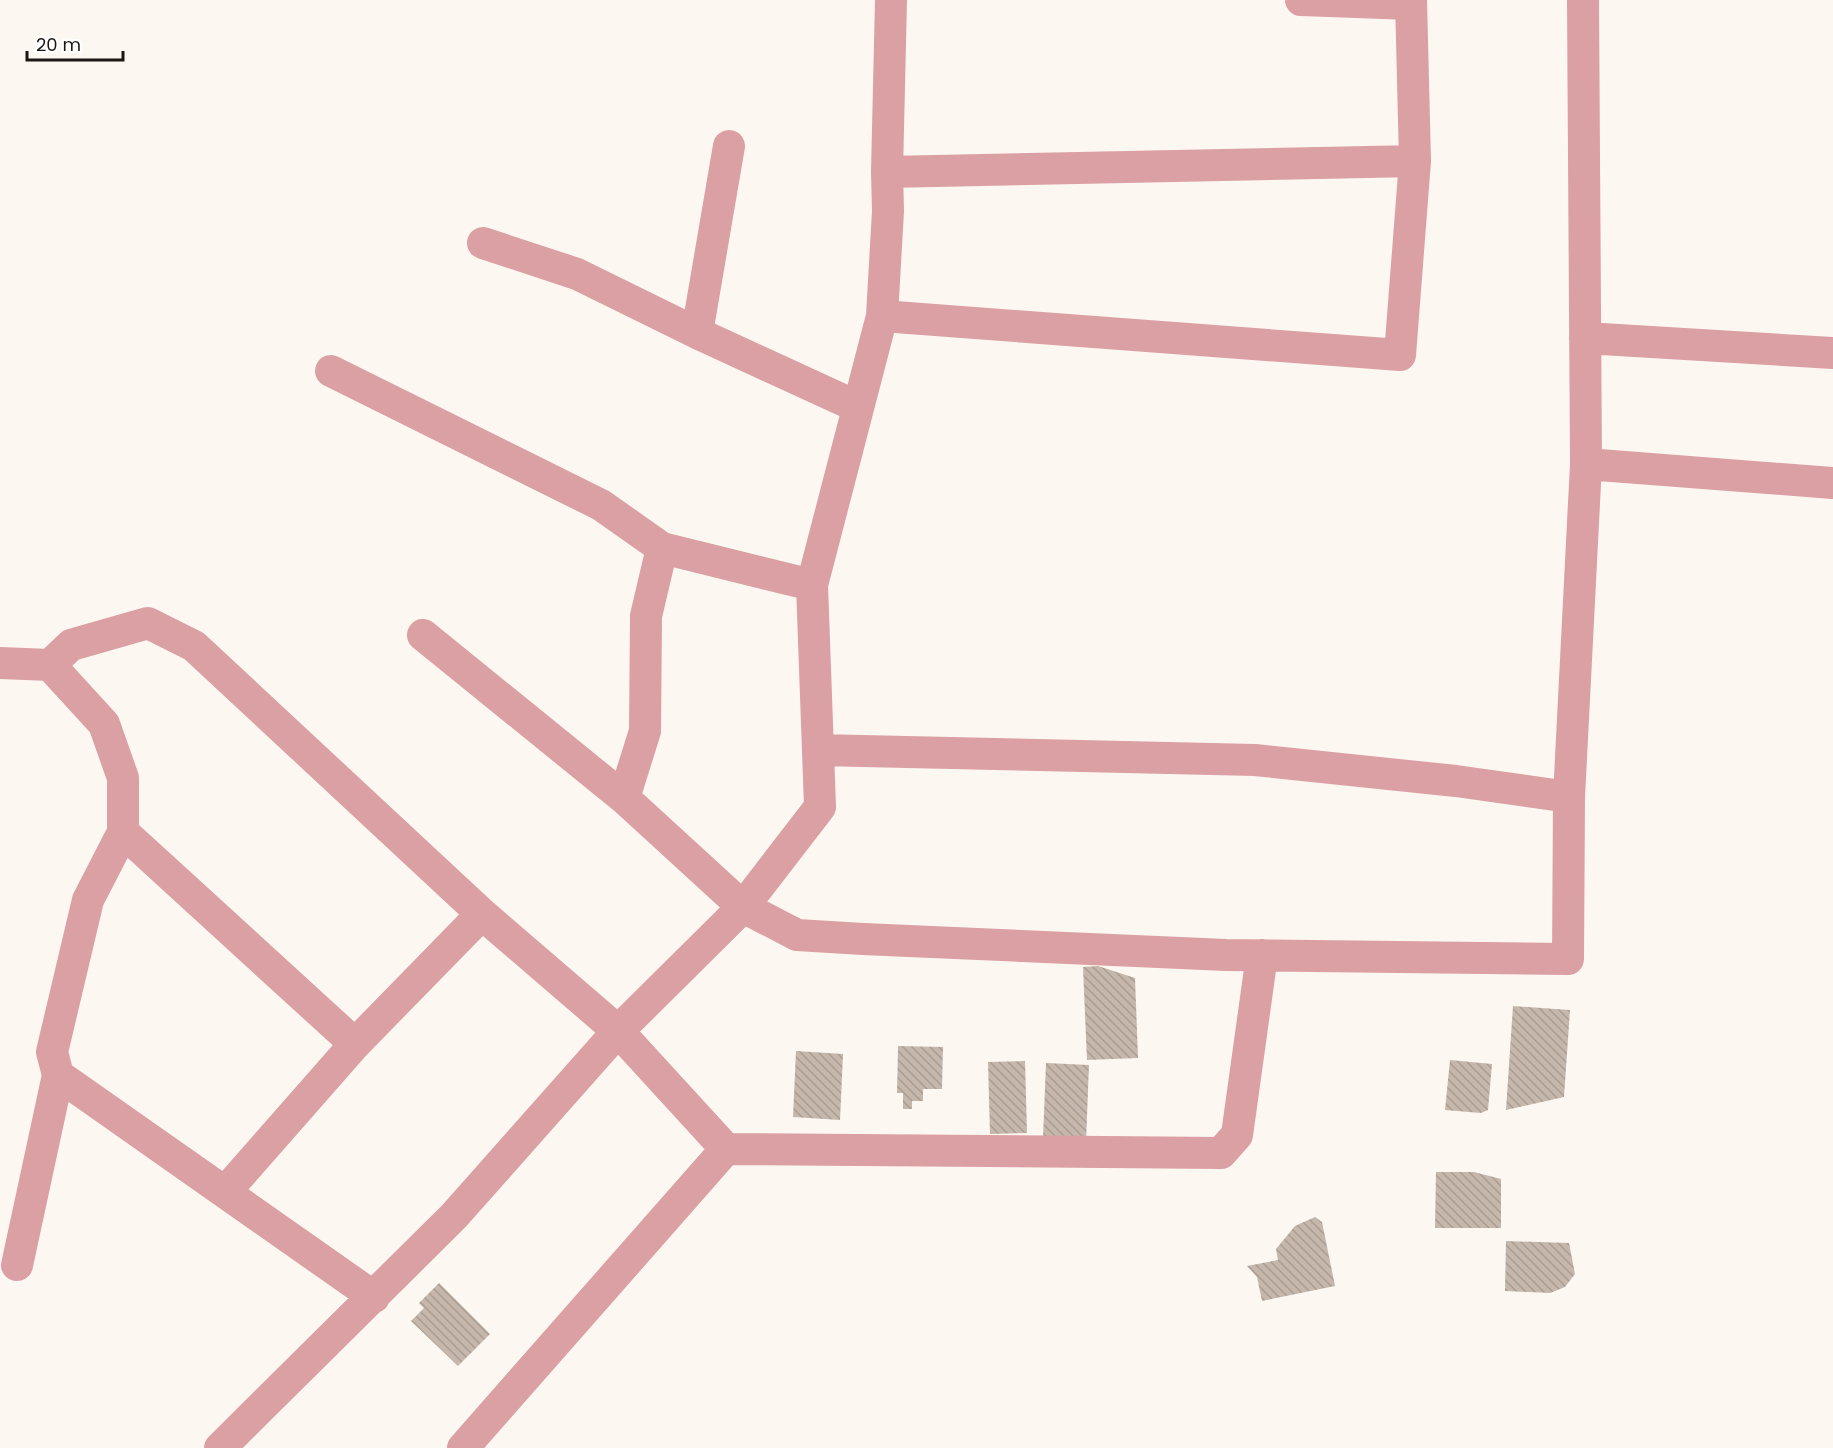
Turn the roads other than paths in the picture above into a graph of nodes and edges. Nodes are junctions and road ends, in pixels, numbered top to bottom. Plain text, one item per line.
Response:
1 (891, 0) edge
2 (1300, 0) edge
3 (1583, 0) edge
4 (1411, 2) edge
5 (729, 146) dead end
6 (1415, 161) junction
7 (887, 172) junction
8 (483, 243) dead end
9 (882, 316) junction
10 (697, 333) junction
11 (1585, 338) junction
12 (1833, 353) edge
13 (331, 371) dead end
14 (858, 407) junction
15 (1586, 464) junction
16 (1833, 483) edge
17 (662, 548) junction
18 (812, 585) junction
19 (423, 635) dead end
20 (0, 663) edge
21 (50, 665) junction
22 (818, 750) junction
23 (1569, 797) junction
24 (624, 798) junction
25 (123, 832) junction
26 (743, 907) junction
27 (482, 914) junction
28 (1262, 955) junction
29 (618, 1031) junction
30 (355, 1044) junction
31 (58, 1075) junction
32 (726, 1149) junction
33 (225, 1192) junction
34 (17, 1264) dead end
35 (374, 1297) junction
36 (220, 1448) edge
37 (463, 1448) edge

1 - 7 street
2 - 4 street
3 - 11 street
4 - 6 street
5 - 10 street
6 - 7 street
6 - 9 street
7 - 9 street
8 - 10 street
9 - 14 street
10 - 14 street
11 - 12 street
11 - 15 street
13 - 17 street
14 - 18 street
15 - 16 street
15 - 23 street
17 - 18 street
17 - 24 street
18 - 22 street
19 - 24 street
20 - 21 street
21 - 25 street
21 - 27 street
22 - 23 street
22 - 26 street
23 - 28 street
24 - 26 street
25 - 30 street
25 - 31 street
26 - 28 street
26 - 29 street
27 - 29 street
27 - 30 street
28 - 32 street
29 - 32 street
29 - 35 street
30 - 33 street
31 - 33 street
31 - 34 street
32 - 37 street
33 - 35 street
35 - 36 street

